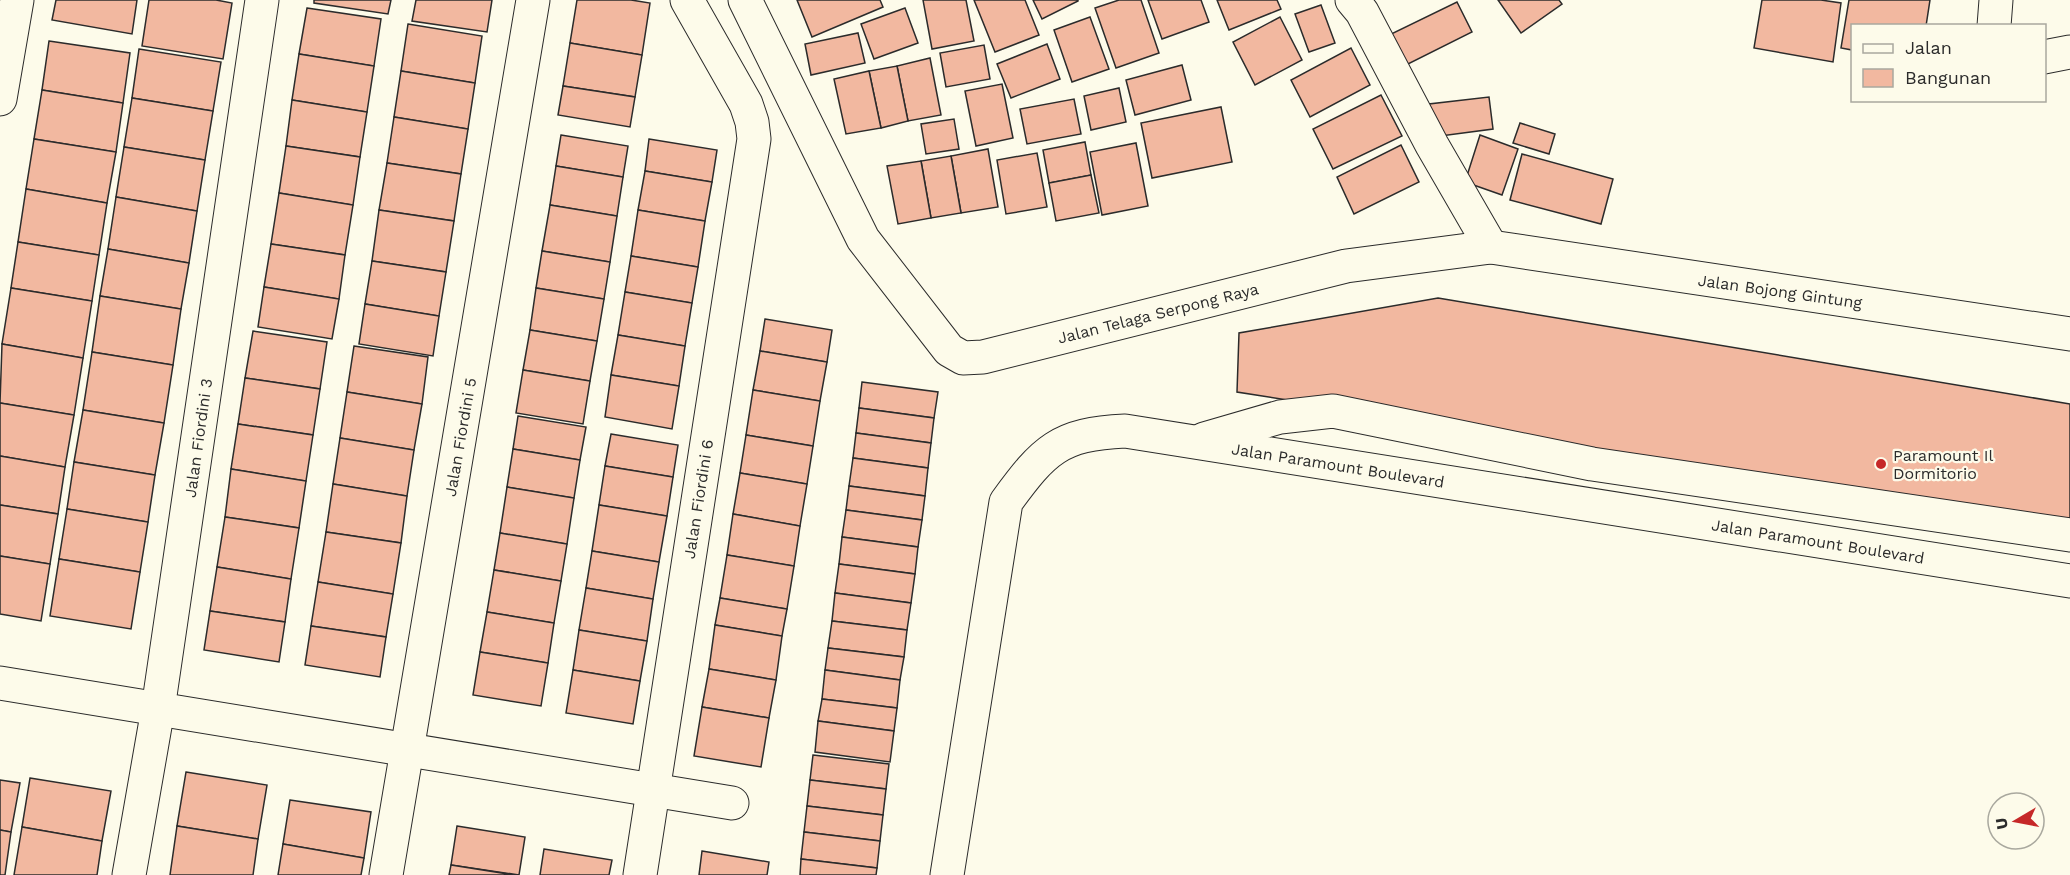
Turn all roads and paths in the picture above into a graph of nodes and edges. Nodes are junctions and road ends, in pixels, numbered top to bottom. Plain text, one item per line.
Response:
1 (17, 0) edge
2 (262, 0) edge
3 (533, 0) edge
4 (687, 0) edge
5 (745, 0) edge
6 (1352, 0) edge
7 (1996, 0) edge
8 (1994, 24) edge
9 (2070, 52) edge
10 (2046, 57) edge
11 (0, 99) edge
12 (1491, 247) junction
13 (2070, 334) edge
14 (1194, 442) junction
15 (2070, 536) edge
16 (2070, 582) edge
17 (0, 683) edge
18 (158, 709) junction
19 (407, 750) junction
20 (653, 790) junction
21 (732, 803) dead end
22 (129, 875) edge
23 (386, 875) edge
24 (640, 875) edge
25 (947, 875) edge

1 - 11 street
2 - 18 street, Jalan Fiordini 3
3 - 19 street, Jalan Fiordini 5
4 - 20 street, Jalan Fiordini 6
5 - 12 street, Jalan Telaga Serpong Raya
6 - 12 street
7 - 8 street
9 - 10 street
12 - 13 street, Jalan Bojong Gintung
14 - 15 street
14 - 16 street, Jalan Paramount Boulevard
14 - 25 street, Jalan Paramount Boulevard
17 - 18 street
18 - 19 street
18 - 22 street, Jalan Fiordini 3
19 - 20 street
19 - 23 street, Jalan Fiordini 5
20 - 21 street
20 - 24 street, Jalan Fiordini 6

